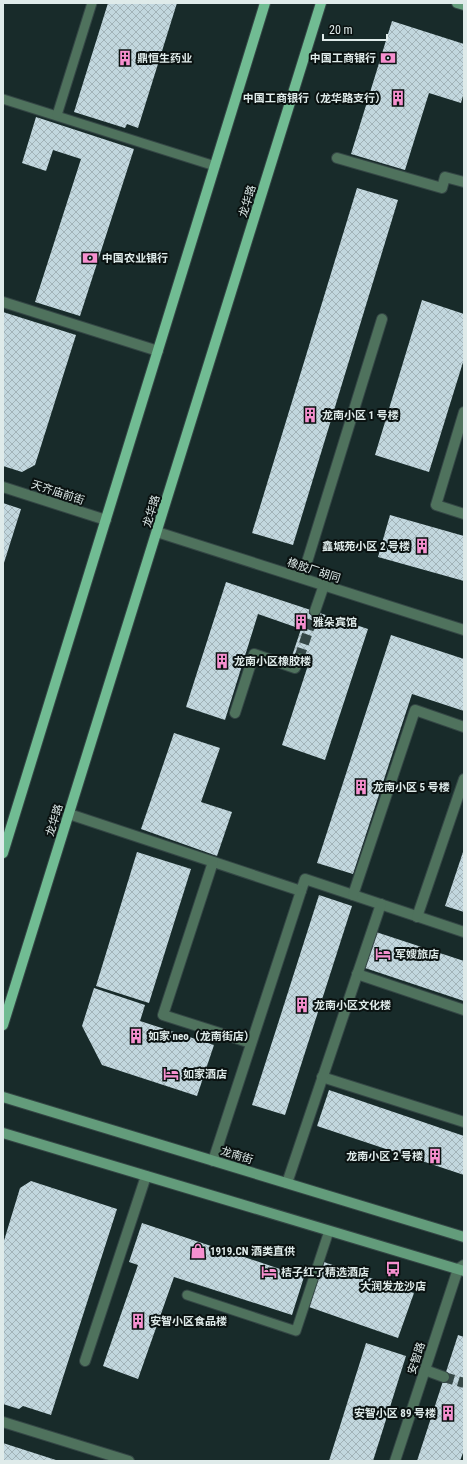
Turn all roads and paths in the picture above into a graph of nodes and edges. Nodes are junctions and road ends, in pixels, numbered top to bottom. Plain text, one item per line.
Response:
1 (92, 3) edge
2 (265, 3) edge
3 (321, 3) edge
4 (457, 3) edge
5 (464, 5) edge
6 (3, 99) edge
7 (57, 115) junction
8 (337, 158) dead end
9 (215, 166) junction
10 (464, 182) edge
11 (3, 302) edge
12 (382, 319) dead end
13 (158, 351) junction
14 (464, 412) edge
15 (3, 487) edge
16 (464, 514) edge
17 (106, 520) junction
18 (157, 532) junction
19 (302, 578) junction
20 (324, 586) junction
21 (315, 611) tunnel mouth
22 (464, 630) edge
23 (299, 658) tunnel mouth
24 (235, 713) dead end
25 (464, 727) edge
26 (464, 779) edge
27 (69, 814) junction
28 (6, 834) edge
29 (3, 853) edge
30 (213, 862) junction
31 (301, 891) junction
32 (353, 895) junction
33 (380, 904) junction
34 (417, 916) junction
35 (464, 932) edge
36 (357, 974) junction
37 (464, 1010) edge
38 (3, 1025) edge
39 (251, 1043) junction
40 (322, 1077) junction
41 (3, 1097) edge
42 (464, 1122) edge
43 (3, 1133) edge
44 (212, 1160) junction
45 (146, 1176) junction
46 (287, 1183) junction
47 (329, 1230) junction
48 (464, 1237) edge
49 (462, 1268) edge
50 (187, 1295) dead end
51 (85, 1361) dead end
52 (425, 1370) junction
53 (444, 1377) tunnel mouth
54 (3, 1422) edge
55 (128, 1461) edge
56 (395, 1461) edge

1 - 7 lane
2 - 9 main road
3 - 18 main road, 龙华路
4 - 5 main road
6 - 7 lane
7 - 9 lane
8 - 10 street
9 - 13 main road
11 - 13 street
12 - 19 street
13 - 17 main road
14 - 16 street
15 - 17 street, 天齐庙前街
17 - 28 main road
18 - 19 street, 橡胶厂胡同
18 - 27 main road, 龙华路
19 - 20 street, 橡胶厂胡同
20 - 21 street
20 - 22 street, 橡胶厂胡同
23 - 24 street
25 - 32 street
26 - 34 street
27 - 30 street
27 - 38 main road, 龙华路
28 - 29 main road
30 - 31 street
30 - 39 street
31 - 32 street
31 - 39 street
32 - 33 street
33 - 34 street
33 - 36 street
34 - 35 street
36 - 37 street
36 - 40 street
39 - 44 street
40 - 42 street
40 - 46 street
41 - 44 main road, 龙南街
43 - 45 main road
44 - 46 main road, 龙南街
45 - 47 main road
45 - 51 street
46 - 48 main road, 龙南街
47 - 49 main road
47 - 50 lane
49 - 52 street, 安智路
52 - 53 street
52 - 56 street, 安智路
54 - 55 street

